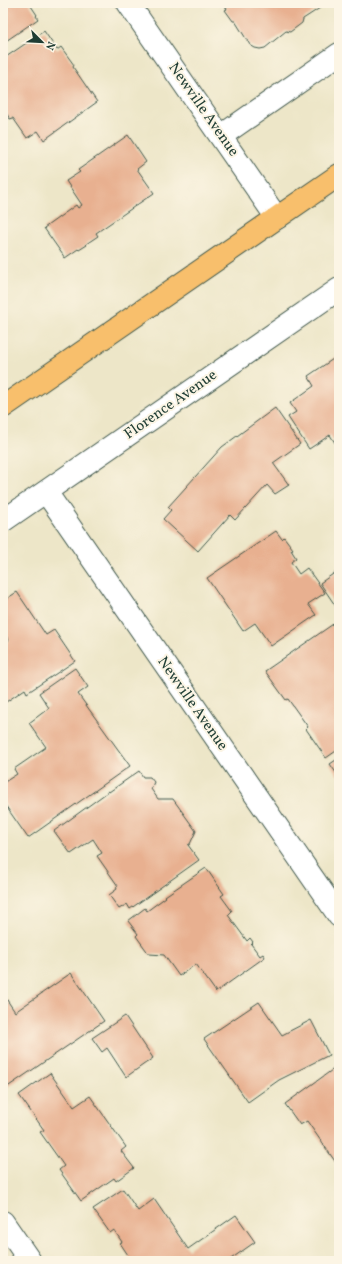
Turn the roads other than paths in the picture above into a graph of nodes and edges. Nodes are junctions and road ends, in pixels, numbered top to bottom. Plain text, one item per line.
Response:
1 (128, 3) edge
2 (339, 54) edge
3 (221, 136) junction
4 (339, 175) edge
5 (277, 218) junction
6 (339, 289) edge
7 (3, 407) edge
8 (46, 492) junction
9 (3, 521) edge
10 (339, 916) edge
11 (3, 1222) edge
12 (30, 1261) edge

1 - 3 street, Newville Avenue
2 - 3 street
3 - 5 street, Newville Avenue
4 - 5 main road
5 - 7 main road
6 - 8 street, Florence Avenue
8 - 9 street, Florence Avenue
8 - 10 street, Newville Avenue
11 - 12 street

